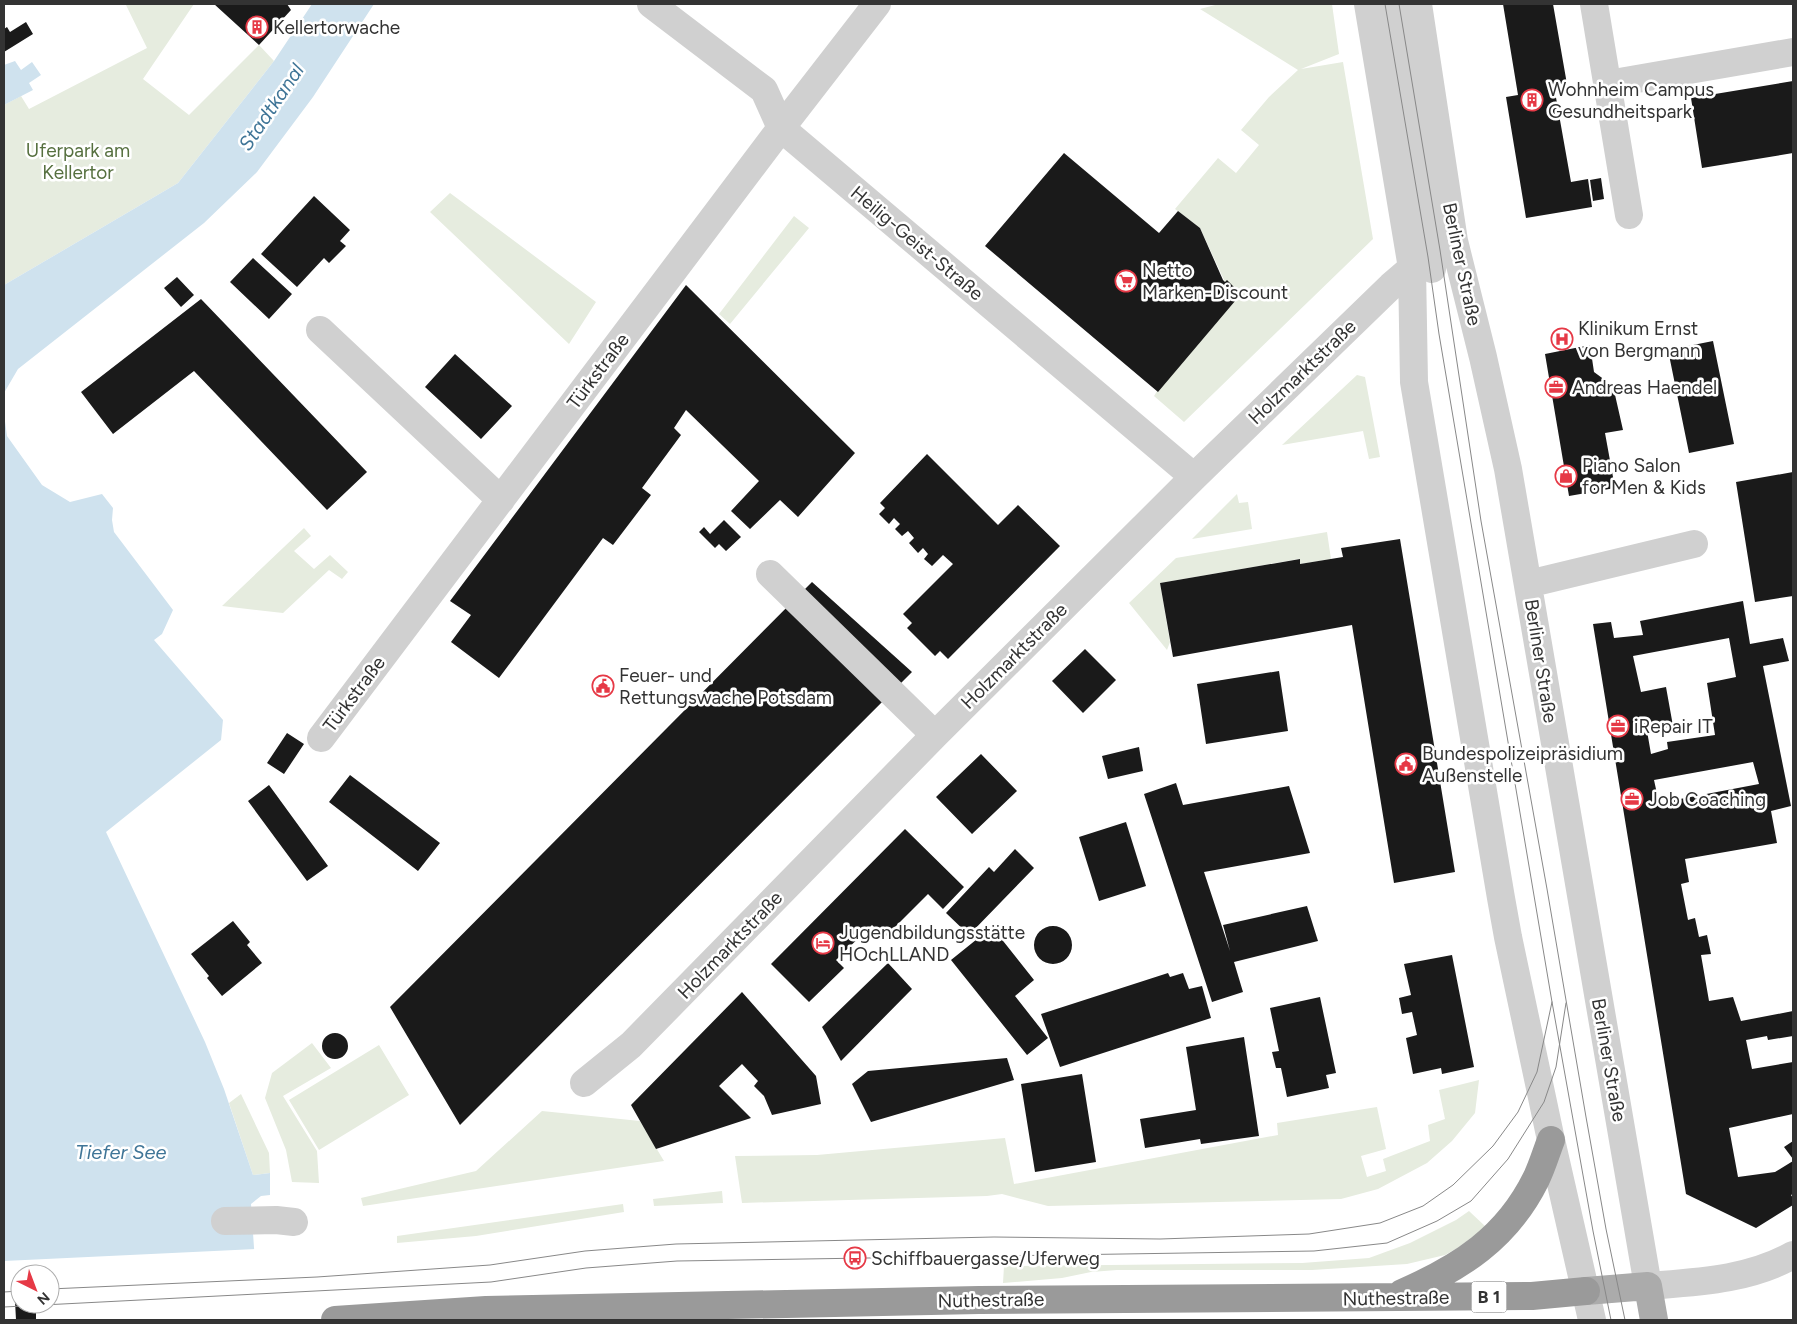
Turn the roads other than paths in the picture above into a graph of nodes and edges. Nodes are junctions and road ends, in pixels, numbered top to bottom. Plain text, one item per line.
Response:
1 (651, 4) edge
2 (877, 4) edge
3 (1368, 4) edge
4 (1392, 4) edge
5 (1418, 4) edge
6 (1594, 4) edge
7 (1793, 52) edge
8 (1608, 84) junction
9 (781, 128) junction
10 (1629, 215) dead end
11 (1444, 247) junction
12 (1412, 268) junction
13 (1413, 327) junction
14 (320, 330) dead end
15 (1194, 477) junction
16 (501, 500) junction
17 (1694, 544) dead end
18 (770, 574) dead end
19 (1528, 584) junction
20 (935, 735) junction
21 (321, 738) dead end
22 (584, 1083) dead end
23 (1551, 1140) junction
24 (225, 1221) dead end
25 (294, 1222) dead end
26 (1793, 1256) edge
27 (1648, 1286) junction
28 (1586, 1292) junction
29 (1392, 1298) junction
30 (335, 1320) edge
31 (1592, 1320) edge
32 (1654, 1320) edge

1 - 9 street, Heilig-Geist-Straße
2 - 9 street, Türkstraße
3 - 12 street
4 - 11 street
5 - 11 street, Berliner Straße
6 - 8 street
7 - 8 street
8 - 10 street
9 - 15 street, Heilig-Geist-Straße
9 - 16 street, Türkstraße
11 - 12 street, Holzmarktstraße
11 - 13 street
11 - 19 street, Berliner Straße
12 - 13 street
12 - 15 street, Holzmarktstraße
13 - 23 street
14 - 16 street
15 - 20 street, Holzmarktstraße
16 - 21 street, Türkstraße
17 - 19 street
18 - 20 street
19 - 27 street, Berliner Straße
20 - 22 street, Holzmarktstraße
23 - 28 street
23 - 29 highway
24 - 25 street
26 - 27 street
27 - 28 main road, Nuthestraße / B 1
27 - 32 main road, Berliner Straße
28 - 29 highway, Nuthestraße / B 1
28 - 31 street
29 - 30 highway, Nuthestraße / B 1

